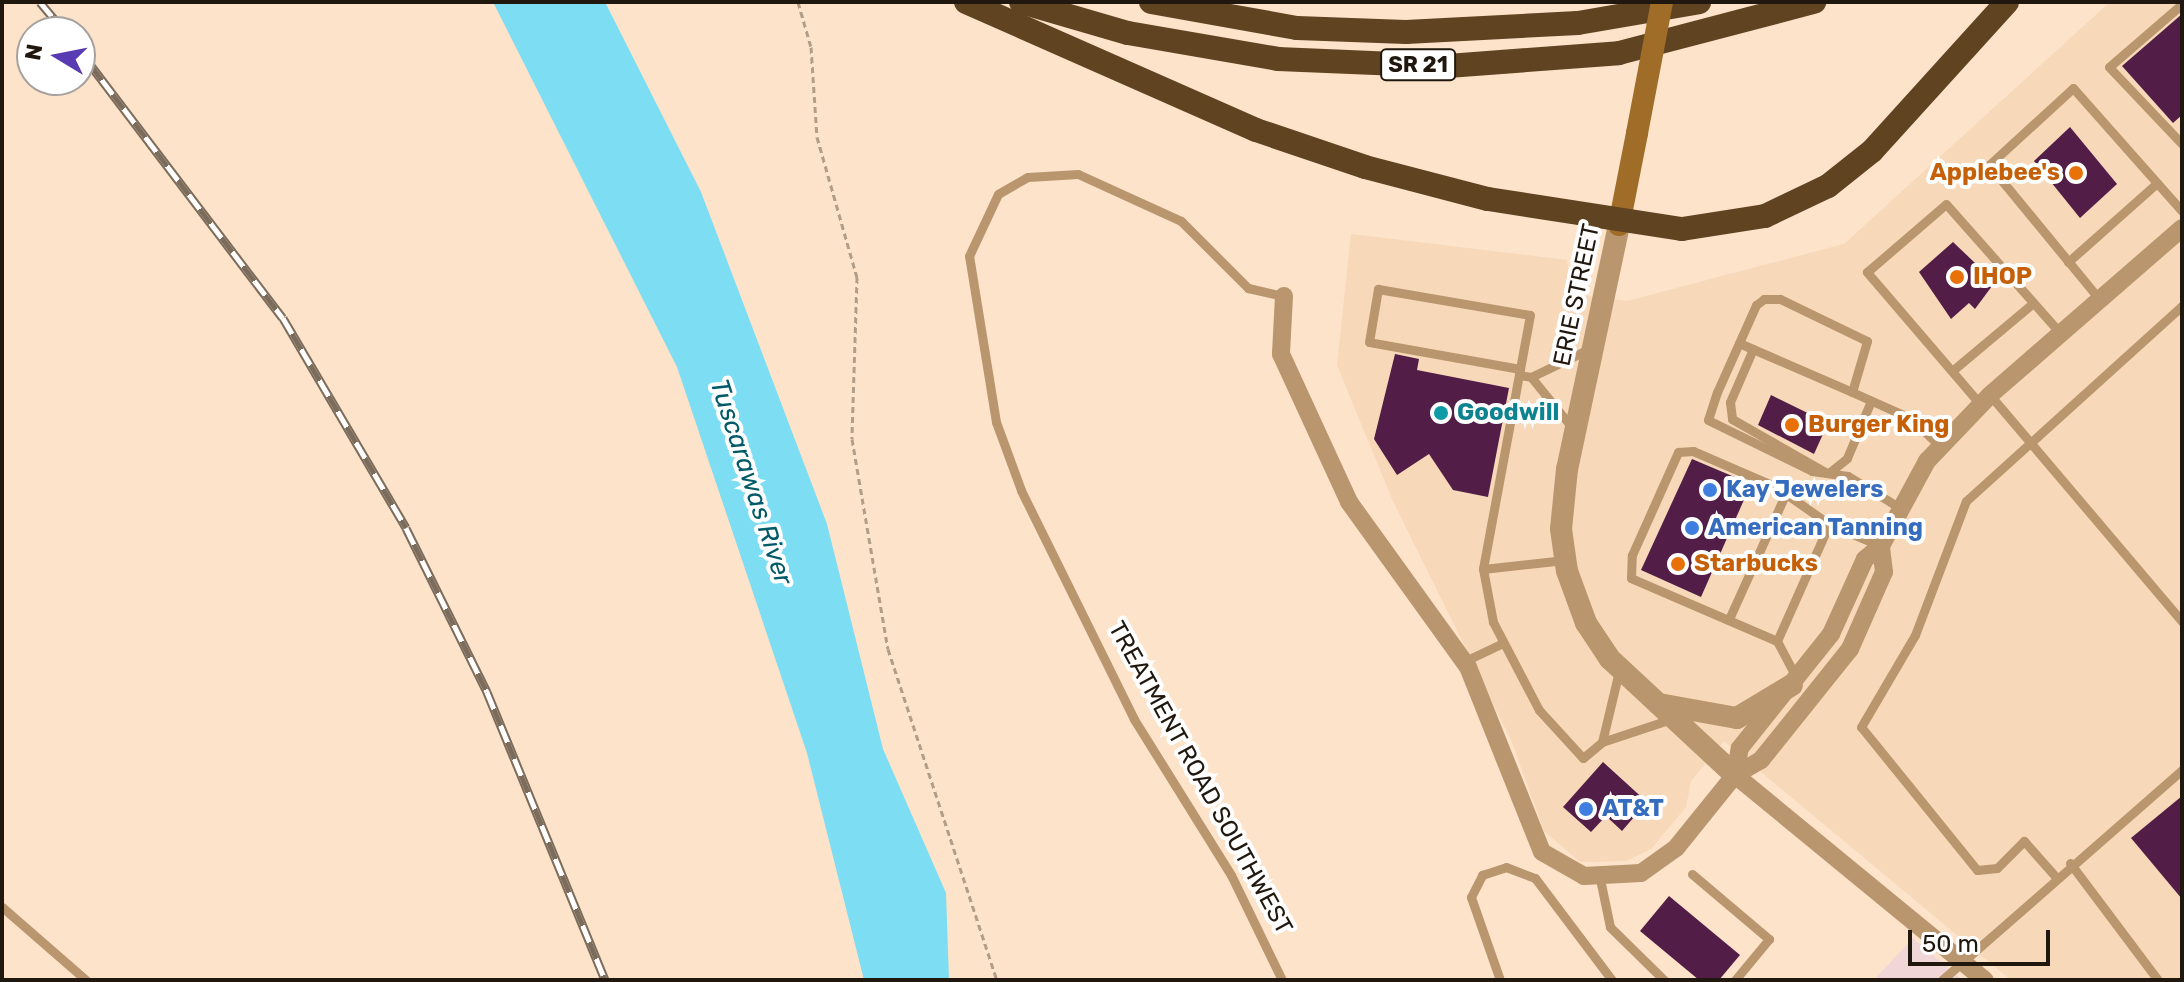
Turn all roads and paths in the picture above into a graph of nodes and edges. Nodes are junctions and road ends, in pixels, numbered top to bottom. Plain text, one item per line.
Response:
1 (798, 2) edge
2 (966, 2) edge
3 (1021, 2) edge
4 (1151, 2) edge
5 (1662, 2) edge
6 (1699, 2) edge
7 (1814, 2) edge
8 (2007, 2) edge
9 (2182, 4) edge
10 (2182, 144) edge
11 (2157, 183) junction
12 (2182, 211) edge
13 (1619, 225) junction
14 (2182, 228) edge
15 (2068, 262) junction
16 (1284, 296) joint
17 (2100, 300) junction
18 (2033, 303) junction
19 (2182, 306) edge
20 (2061, 334) junction
21 (1739, 343) junction
22 (1591, 348) junction
23 (1753, 349) junction
24 (1952, 371) junction
25 (1519, 372) junction
26 (1531, 377) junction
27 (1852, 392) junction
28 (1985, 400) junction
29 (1871, 401) junction
30 (1574, 431) junction
31 (2029, 440) junction
32 (1941, 447) junction
33 (1827, 473) junction
34 (1784, 497) junction
35 (1897, 506) junction
36 (1829, 524) junction
37 (1881, 546) junction
38 (1565, 560) junction
39 (1483, 569) junction
40 (1729, 619) junction
41 (2182, 621) edge
42 (1777, 641) junction
43 (1503, 643) junction
44 (1465, 661) junction
45 (1620, 670) junction
46 (1794, 682) junction
47 (1654, 703) junction
48 (1671, 719) junction
49 (1602, 742) junction
50 (2182, 770) edge
51 (1735, 775) junction
52 (2070, 863) junction
53 (1692, 874) dead end
54 (2055, 876) junction
55 (1600, 879) junction
56 (2, 907) edge
57 (1961, 959) junction
58 (86, 980) edge
59 (997, 980) edge
60 (1282, 980) edge
61 (1500, 980) edge
62 (1612, 980) edge
63 (1665, 980) edge
64 (1735, 980) edge
65 (1942, 980) edge
66 (1985, 980) edge
67 (2158, 980) edge

1 - 59 path
2 - 13 highway
3 - 7 highway, SR 21
4 - 6 highway, SR 21
5 - 13 main road, ERIE STREET, bridge
8 - 13 highway
9 - 10 lane
11 - 12 lane
11 - 15 lane
11 - 15 lane
13 - 22 street, ERIE STREET
14 - 17 street
15 - 17 lane
16 - 44 street, TREATMENT ROAD SOUTHWEST
16 - 60 lane, TREATMENT ROAD SOUTHWEST
17 - 20 street
18 - 20 lane
18 - 24 lane
18 - 24 lane
19 - 31 lane
20 - 28 street
21 - 23 lane
21 - 27 lane
21 - 33 lane
22 - 26 lane
22 - 30 street, ERIE STREET
23 - 27 lane
23 - 33 lane
24 - 28 lane
25 - 25 lane
25 - 26 lane
25 - 39 lane
26 - 30 lane
27 - 29 lane
28 - 31 lane
28 - 32 street
29 - 32 lane
29 - 33 lane
30 - 38 street, ERIE STREET
31 - 41 lane
31 - 54 lane
32 - 35 street
33 - 35 lane
34 - 36 lane
34 - 40 lane
34 - 40 lane
35 - 37 street
36 - 37 lane
36 - 42 lane
37 - 46 street
37 - 51 street
38 - 39 lane
38 - 45 street, ERIE STREET
39 - 43 lane
40 - 42 lane
42 - 46 lane
43 - 44 lane
43 - 49 lane
44 - 55 street, TREATMENT ROAD SOUTHWEST
45 - 47 street, ERIE STREET
45 - 49 lane
46 - 47 street
46 - 51 street
47 - 48 street, ERIE STREET
48 - 49 lane
48 - 51 street, ERIE STREET
50 - 52 lane
51 - 55 street, TREATMENT ROAD SOUTHWEST
51 - 57 street
52 - 54 lane
52 - 67 lane
53 - 64 lane
54 - 57 lane
55 - 63 lane
56 - 58 lane
57 - 65 lane
57 - 66 street
61 - 62 lane

